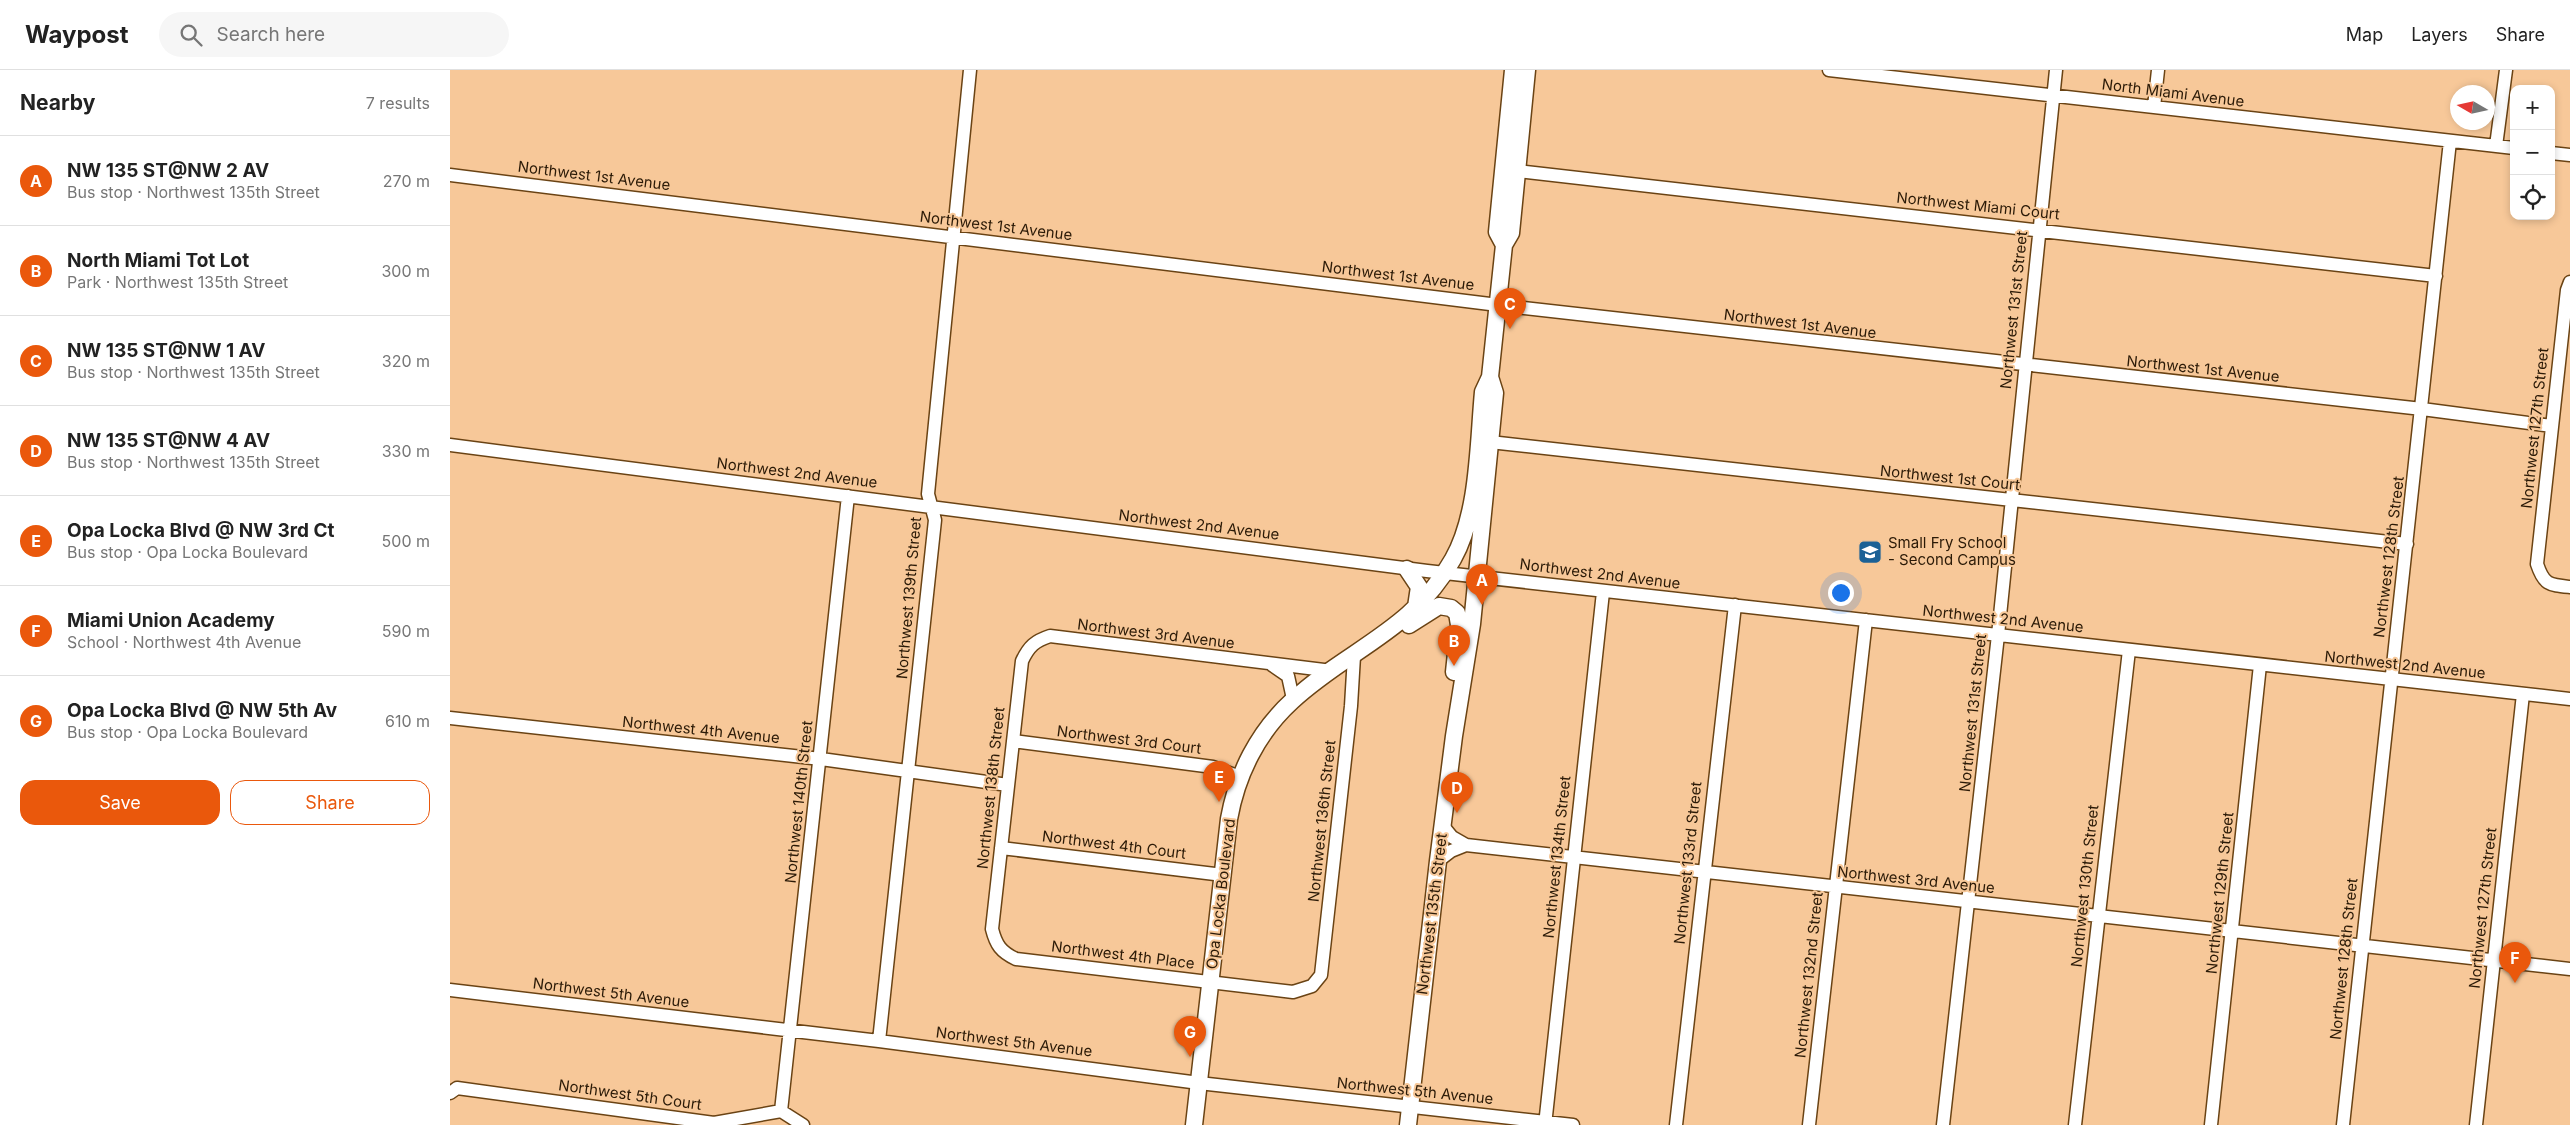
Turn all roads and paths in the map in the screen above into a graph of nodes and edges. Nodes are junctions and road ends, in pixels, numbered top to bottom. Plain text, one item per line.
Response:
1 (970, 70) edge
2 (1513, 70) edge
3 (1528, 70) edge
4 (1828, 70) edge
5 (2056, 70) edge
6 (2158, 70) edge
7 (2506, 70) edge
8 (1928, 76) edge
9 (2052, 95) junction
10 (2154, 107) junction
11 (1509, 114) junction
12 (2450, 141) junction
13 (2496, 146) junction
14 (2510, 148) edge
15 (2555, 153) edge
16 (2570, 155) edge
17 (1517, 171) junction
18 (450, 175) edge
19 (2039, 229) junction
20 (954, 238) junction
21 (1504, 246) junction
22 (2436, 276) junction
23 (2570, 282) edge
24 (1498, 306) junction
25 (2024, 366) junction
26 (1490, 377) junction
27 (2422, 409) junction
28 (2552, 426) junction
29 (1490, 442) junction
30 (450, 446) edge
31 (848, 496) junction
32 (2011, 501) junction
33 (1471, 503) junction
34 (932, 507) junction
35 (2407, 544) junction
36 (1406, 569) junction
37 (1444, 573) junction
38 (1473, 575) junction
39 (2570, 588) edge
40 (1603, 592) junction
41 (1735, 605) junction
42 (1416, 607) junction
43 (1866, 620) junction
44 (1998, 635) junction
45 (1383, 636) junction
46 (1036, 641) joint
47 (2129, 650) junction
48 (1354, 656) junction
49 (1272, 665) junction
50 (2260, 665) junction
51 (1332, 671) junction
52 (2392, 679) junction
53 (2523, 694) junction
54 (1294, 699) junction
55 (2570, 700) edge
56 (450, 718) edge
57 (1454, 736) junction
58 (1013, 741) junction
59 (821, 759) junction
60 (908, 773) junction
61 (1240, 777) junction
62 (1008, 785) junction
63 (1442, 826) junction
64 (1466, 845) junction
65 (1001, 848) junction
66 (1573, 857) junction
67 (1438, 860) junction
68 (1703, 873) junction
69 (1223, 875) junction
70 (1836, 887) junction
71 (1968, 902) junction
72 (2098, 917) junction
73 (2233, 932) junction
74 (995, 942) joint
75 (2362, 944) junction
76 (2494, 961) junction
77 (2570, 969) edge
78 (1211, 982) junction
79 (1312, 986) joint
80 (450, 990) edge
81 (790, 1030) junction
82 (880, 1041) junction
83 (1199, 1083) junction
84 (450, 1093) edge
85 (1410, 1108) junction
86 (781, 1111) junction
87 (1545, 1123) edge
88 (714, 1124) edge
89 (802, 1125) edge
90 (1194, 1125) edge
91 (1408, 1125) edge
92 (1573, 1125) edge
93 (1676, 1125) edge
94 (1809, 1125) edge
95 (1943, 1125) edge
96 (2075, 1125) edge
97 (2211, 1125) edge
98 (2343, 1125) edge
99 (2476, 1125) edge

1 - 20 street, Northwest 139th Street
2 - 11 main road, Northwest 135th Street
3 - 17 main road, Northwest 135th Street
4 - 8 street, North Miami Avenue
5 - 9 street, Northwest 131st Street
6 - 10 street
7 - 13 street
8 - 9 street, North Miami Avenue
9 - 10 street, North Miami Avenue
9 - 19 street, Northwest 131st Street
10 - 12 street, North Miami Avenue
11 - 17 main road
11 - 21 main road, Northwest 135th Street
12 - 13 street, North Miami Avenue
12 - 22 street, Northwest 128th Street
13 - 14 street, North Miami Avenue
15 - 16 street
17 - 19 street, Northwest Miami Court
17 - 21 main road, Northwest 135th Street
18 - 20 street, Northwest 1st Avenue
19 - 22 street, Northwest Miami Court
19 - 25 street, Northwest 131st Street
20 - 24 street, Northwest 1st Avenue
20 - 34 street, Northwest 139th Street
21 - 24 main road, Northwest 135th Street
22 - 27 street, Northwest 128th Street
23 - 28 street, Northwest 127th Street
24 - 25 street, Northwest 1st Avenue
24 - 26 main road, Northwest 135th Street
25 - 27 street, Northwest 1st Avenue
25 - 32 street, Northwest 131st Street
26 - 29 main road, Northwest 135th Street
26 - 33 main road, Northwest 135th Street
27 - 28 street, Northwest 1st Avenue
27 - 35 street, Northwest 128th Street
28 - 39 street, Northwest 127th Street
29 - 32 street, Northwest 1st Court
29 - 38 main road, Northwest 135th Street
30 - 31 street, Northwest 2nd Avenue
31 - 34 street, Northwest 2nd Avenue
31 - 59 street, Northwest 140th Street
32 - 35 street, Northwest 1st Court
32 - 44 street, Northwest 131st Street
33 - 37 main road, Northwest 135th Street
33 - 38 main road
34 - 36 street, Northwest 2nd Avenue
34 - 60 street, Northwest 139th Street
35 - 52 street, Northwest 128th Street
36 - 37 street, Northwest 2nd Avenue
36 - 42 main road
37 - 38 street, Northwest 2nd Avenue
37 - 42 main road, Opa Locka Boulevard
38 - 40 street, Northwest 2nd Avenue
38 - 57 main road, Northwest 135th Street
40 - 41 street, Northwest 2nd Avenue
40 - 66 street, Northwest 134th Street
41 - 43 street, Northwest 2nd Avenue
41 - 68 street, Northwest 133rd Street
42 - 45 main road, Opa Locka Boulevard
43 - 44 street, Northwest 2nd Avenue
43 - 70 street, Northwest 132nd Street
44 - 47 street, Northwest 2nd Avenue
44 - 71 street, Northwest 131st Street
45 - 48 main road, Opa Locka Boulevard
45 - 57 main road
46 - 49 street, Northwest 3rd Avenue
46 - 58 street, Northwest 138th Street
47 - 50 street, Northwest 2nd Avenue
47 - 72 street, Northwest 130th Street
48 - 51 main road, Opa Locka Boulevard
48 - 79 street, Northwest 136th Street
49 - 51 street, Northwest 3rd Avenue
49 - 54 street
50 - 52 street, Northwest 2nd Avenue
50 - 73 street, Northwest 129th Street
51 - 54 main road, Opa Locka Boulevard
52 - 53 street, Northwest 2nd Avenue
52 - 75 street, Northwest 128th Street
53 - 55 street, Northwest 2nd Avenue
53 - 76 street, Northwest 127th Street
54 - 61 main road, Opa Locka Boulevard
56 - 59 street, Northwest 4th Avenue
57 - 63 main road, Northwest 135th Street
58 - 61 street, Northwest 3rd Court
58 - 62 street, Northwest 138th Street
59 - 60 street, Northwest 4th Avenue
59 - 81 street, Northwest 140th Street
60 - 62 street, Northwest 4th Avenue
60 - 82 street, Northwest 139th Street
61 - 69 main road, Opa Locka Boulevard
62 - 65 street, Northwest 138th Street
63 - 64 street, Northwest 3rd Avenue
63 - 67 main road, Northwest 135th Street
64 - 66 street, Northwest 3rd Avenue
64 - 67 street
65 - 69 street, Northwest 4th Court
65 - 74 street, Northwest 138th Street
66 - 68 street, Northwest 3rd Avenue
66 - 87 street, Northwest 134th Street
67 - 85 main road, Northwest 135th Street
68 - 70 street, Northwest 3rd Avenue
68 - 93 street, Northwest 133rd Street
69 - 78 main road, Opa Locka Boulevard
70 - 71 street, Northwest 3rd Avenue
70 - 94 street, Northwest 132nd Street
71 - 72 street, Northwest 3rd Avenue
71 - 95 street, Northwest 131st Street
72 - 73 street, Northwest 3rd Avenue
72 - 96 street, Northwest 130th Street
73 - 75 street, Northwest 3rd Avenue
73 - 97 street, Northwest 129th Street
74 - 78 street, Northwest 4th Place
75 - 76 street
75 - 98 street, Northwest 128th Street
76 - 77 street
76 - 99 street, Northwest 127th Street
78 - 79 street, Northwest 4th Place
78 - 83 main road, Opa Locka Boulevard
80 - 81 street, Northwest 5th Avenue
81 - 82 street, Northwest 5th Avenue
81 - 86 street, Northwest 140th Street
82 - 83 street, Northwest 5th Avenue
83 - 85 street, Northwest 5th Avenue
83 - 90 main road, Opa Locka Boulevard
84 - 88 street, Northwest 5th Court
85 - 87 street, Northwest 5th Avenue
85 - 91 main road, Northwest 135th Street
86 - 88 street, Northwest 5th Court
86 - 89 street
87 - 92 street, Northwest 5th Avenue

